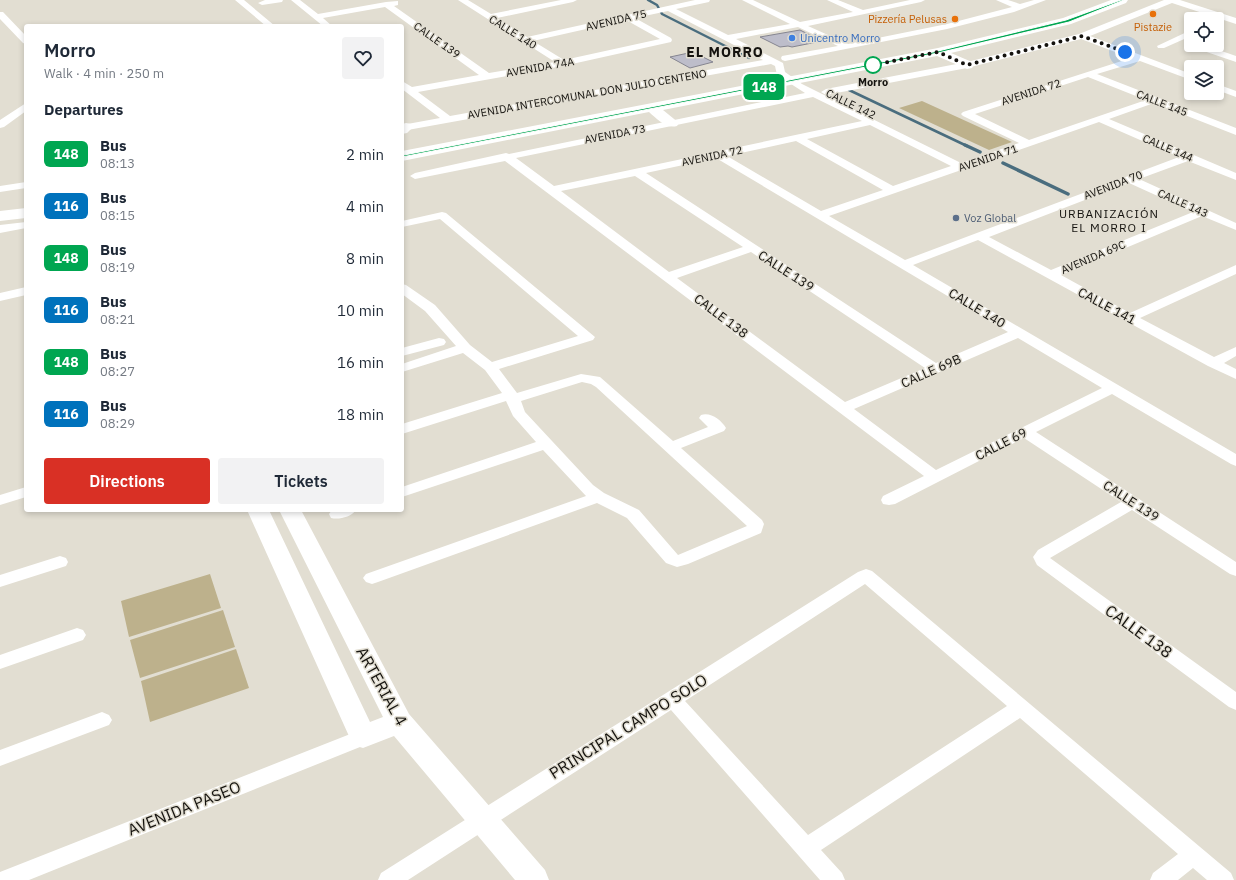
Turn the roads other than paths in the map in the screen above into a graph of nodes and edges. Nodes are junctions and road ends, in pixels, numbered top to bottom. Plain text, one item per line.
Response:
1 (279, 0) edge
2 (295, 0) edge
3 (462, 0) edge
4 (538, 0) edge
5 (573, 0) edge
6 (706, 0) edge
7 (746, 0) edge
8 (831, 0) edge
9 (920, 0) edge
10 (1000, 0) edge
11 (1042, 0) edge
12 (1122, 0) edge
13 (1172, 0) edge
14 (1192, 0) edge
15 (1088, 1) edge
16 (398, 2) dead end
17 (236, 3) edge
18 (262, 3) dead end
19 (386, 4) junction
20 (548, 5) junction
21 (678, 6) junction
22 (1020, 7) junction
23 (663, 9) junction
24 (2, 11) edge
25 (862, 13) junction
26 (1236, 14) edge
27 (317, 17) junction
28 (490, 17) junction
29 (626, 18) junction
30 (1236, 20) edge
31 (255, 24) edge
32 (267, 24) edge
33 (326, 24) edge
34 (800, 25) junction
35 (24, 27) edge
36 (24, 28) edge
37 (15, 30) junction
38 (738, 36) junction
39 (1082, 36) junction
40 (1184, 36) edge
41 (728, 38) junction
42 (24, 39) edge
43 (1177, 39) junction
44 (525, 40) junction
45 (1184, 42) edge
46 (845, 46) junction
47 (1161, 46) dead end
48 (938, 52) junction
49 (1216, 52) edge
50 (1140, 58) junction
51 (1236, 59) edge
52 (771, 61) junction
53 (564, 63) junction
54 (967, 65) junction
55 (794, 70) junction
56 (1088, 74) junction
57 (1184, 74) edge
58 (488, 76) junction
59 (404, 85) edge
60 (411, 90) junction
61 (1224, 90) edge
62 (826, 92) junction
63 (814, 94) junction
64 (1236, 94) edge
65 (24, 99) edge
66 (1155, 100) junction
67 (24, 107) edge
68 (652, 108) junction
69 (0, 117) edge
70 (447, 119) junction
71 (1100, 120) junction
72 (872, 122) junction
73 (672, 123) junction
74 (0, 125) edge
75 (404, 129) edge
76 (1236, 132) edge
77 (798, 138) junction
78 (404, 143) edge
79 (1029, 144) junction
80 (718, 155) junction
81 (404, 156) edge
82 (506, 156) junction
83 (1188, 157) junction
84 (972, 163) junction
85 (961, 167) junction
86 (637, 172) junction
87 (415, 176) dead end
88 (1236, 177) edge
89 (0, 179) edge
90 (1129, 179) junction
91 (24, 185) edge
92 (4, 188) edge
93 (552, 190) junction
94 (893, 190) junction
95 (24, 199) edge
96 (0, 202) edge
97 (1202, 212) junction
98 (24, 213) edge
99 (820, 215) junction
100 (0, 216) edge
101 (404, 224) edge
102 (24, 225) edge
103 (1236, 227) edge
104 (0, 229) edge
105 (978, 236) junction
106 (752, 248) junction
107 (903, 264) junction
108 (1236, 269) edge
109 (1050, 275) junction
110 (668, 277) junction
111 (404, 290) edge
112 (24, 291) edge
113 (0, 297) edge
114 (419, 301) junction
115 (404, 305) edge
116 (1129, 318) junction
117 (1018, 332) junction
118 (439, 342) dead end
119 (465, 348) junction
120 (404, 351) edge
121 (1236, 351) edge
122 (1212, 363) junction
123 (404, 367) edge
124 (490, 367) junction
125 (935, 369) junction
126 (1236, 375) edge
127 (1112, 388) junction
128 (512, 397) junction
129 (844, 408) junction
130 (706, 418) dead end
131 (404, 428) edge
132 (1025, 432) junction
133 (547, 444) junction
134 (671, 447) junction
135 (1236, 461) edge
136 (935, 477) junction
137 (404, 491) edge
138 (24, 493) edge
139 (598, 497) junction
140 (0, 500) edge
141 (889, 500) dead end
142 (1133, 502) junction
143 (259, 512) edge
144 (291, 512) edge
145 (60, 562) dead end
146 (1236, 570) edge
147 (372, 578) dead end
148 (0, 581) edge
149 (77, 635) dead end
150 (0, 662) edge
151 (672, 699) junction
152 (1236, 702) edge
153 (1021, 707) junction
154 (102, 720) dead end
155 (399, 722) junction
156 (363, 737) junction
157 (0, 758) edge
158 (482, 820) junction
159 (806, 848) junction
160 (1193, 855) junction
161 (4, 880) edge
162 (389, 880) edge
163 (534, 880) edge
164 (834, 880) edge
165 (1161, 880) edge
166 (1223, 880) edge

1 - 18 street
2 - 27 street
3 - 28 street, CALLE 140
4 - 20 street
5 - 20 street
6 - 21 street, AVENIDA 75
7 - 34 street
8 - 25 street
9 - 25 street
10 - 22 street
11 - 22 street, AVENIDA INTERCOMUNAL DON JULIO CENTENO
12 - 48 main road, AVENIDA INTERCOMUNAL DON JULIO CENTENO
13 - 30 street
13 - 39 street
14 - 26 street
15 - 55 main road, AVENIDA INTERCOMUNAL DON JULIO CENTENO
16 - 19 street
17 - 31 street
17 - 32 street
19 - 27 street
19 - 58 street, CALLE 139
20 - 28 street
21 - 23 street, AVENIDA 75
21 - 38 street, CALLE 142
22 - 46 street, AVENIDA INTERCOMUNAL DON JULIO CENTENO
23 - 29 street, AVENIDA 75
23 - 41 street, CALLE 142
24 - 35 street
24 - 37 street
25 - 34 street
27 - 33 street
28 - 44 street, CALLE 140
29 - 44 street, AVENIDA 75
29 - 53 street, AVENIDA 74A
34 - 38 street
34 - 46 street
36 - 37 street
37 - 42 street
38 - 41 street
38 - 55 street, CALLE 142
39 - 50 street
39 - 54 street
40 - 43 street
41 - 52 street, CALLE 142
43 - 45 street
43 - 47 street
44 - 53 street, CALLE 140
46 - 55 street, AVENIDA INTERCOMUNAL DON JULIO CENTENO
48 - 54 main road
48 - 55 main road, AVENIDA INTERCOMUNAL DON JULIO CENTENO
49 - 51 street
50 - 56 street, AVENIDA 72
50 - 57 street
52 - 55 street, CALLE 142
52 - 70 street, AVENIDA INTERCOMUNAL DON JULIO CENTENO
53 - 58 street, AVENIDA 74A
54 - 62 street
55 - 62 street, CALLE 142
55 - 63 street, CALLE 142
55 - 68 main road, AVENIDA INTERCOMUNAL DON JULIO CENTENO
55 - 78 main road, AVENIDA INTERCOMUNAL DON JULIO CENTENO
56 - 66 street, CALLE 145
56 - 79 street, AVENIDA 72
58 - 60 street, AVENIDA 74A
59 - 60 street
60 - 70 street
61 - 64 street
62 - 84 street, CALLE 142
63 - 72 street, CALLE 142
63 - 73 street, AVENIDA 73
65 - 69 street
66 - 71 street, AVENIDA 71
66 - 76 street, CALLE 145
67 - 74 street
68 - 73 main road
68 - 81 main road, AVENIDA INTERCOMUNAL DON JULIO CENTENO
70 - 75 street, AVENIDA INTERCOMUNAL DON JULIO CENTENO
71 - 79 street, AVENIDA 71
71 - 83 street, CALLE 144
72 - 77 street, AVENIDA 72
72 - 85 street, CALLE 142
73 - 82 street, AVENIDA 73
77 - 80 street, AVENIDA 72
77 - 94 street
79 - 84 street, AVENIDA 71
80 - 86 street, AVENIDA 72
80 - 99 street, CALLE 140
82 - 87 street, AVENIDA 73
82 - 93 street, CALLE 138
83 - 88 street, CALLE 144
83 - 90 street, AVENIDA 70
84 - 85 street, AVENIDA 71
85 - 94 street, AVENIDA 71
86 - 93 street, AVENIDA 72
86 - 106 street, CALLE 139
89 - 92 street
90 - 97 street, CALLE 143
90 - 105 street, AVENIDA 70
91 - 92 street
93 - 110 street, CALLE 138
94 - 99 street, AVENIDA 71
95 - 96 main road
97 - 103 street, CALLE 143
97 - 109 street, AVENIDA 69C
98 - 100 main road
99 - 107 street, CALLE 140
101 - 124 street
102 - 104 street
105 - 107 street, AVENIDA 70
105 - 109 street, CALLE 141
106 - 110 street
106 - 125 street, CALLE 139
107 - 117 street, CALLE 140
108 - 116 street
109 - 116 street, CALLE 141
110 - 129 street, CALLE 138
111 - 114 street
112 - 113 street
114 - 115 street
114 - 119 street
116 - 122 street, CALLE 141
117 - 125 street, CALLE 69B
117 - 127 street, CALLE 140
118 - 120 street
119 - 123 street
119 - 124 street
121 - 122 street
122 - 126 street, CALLE 141
124 - 128 street
125 - 129 street, CALLE 69B
127 - 132 street, CALLE 69
127 - 135 street, CALLE 140
128 - 131 street
128 - 133 street
128 - 134 street
129 - 136 street, CALLE 138
130 - 134 street
132 - 136 street, CALLE 69
132 - 142 street, CALLE 139
133 - 137 street
133 - 139 street
134 - 139 street
136 - 141 street, CALLE 69
138 - 140 street
139 - 147 street
142 - 146 street, CALLE 139
142 - 152 street, CALLE 138
143 - 156 street
144 - 155 street, ARTERIAL 4
145 - 148 street
149 - 150 street
151 - 153 street, PRINCIPAL CAMPO SOLO
151 - 158 street, PRINCIPAL CAMPO SOLO
151 - 159 street
153 - 159 street
153 - 160 street
154 - 157 street
155 - 156 street
155 - 158 street, ARTERIAL 4
156 - 161 street, AVENIDA PASEO
158 - 162 street, PRINCIPAL CAMPO SOLO
158 - 163 street, ARTERIAL 4
159 - 164 street
160 - 165 street
160 - 166 street

